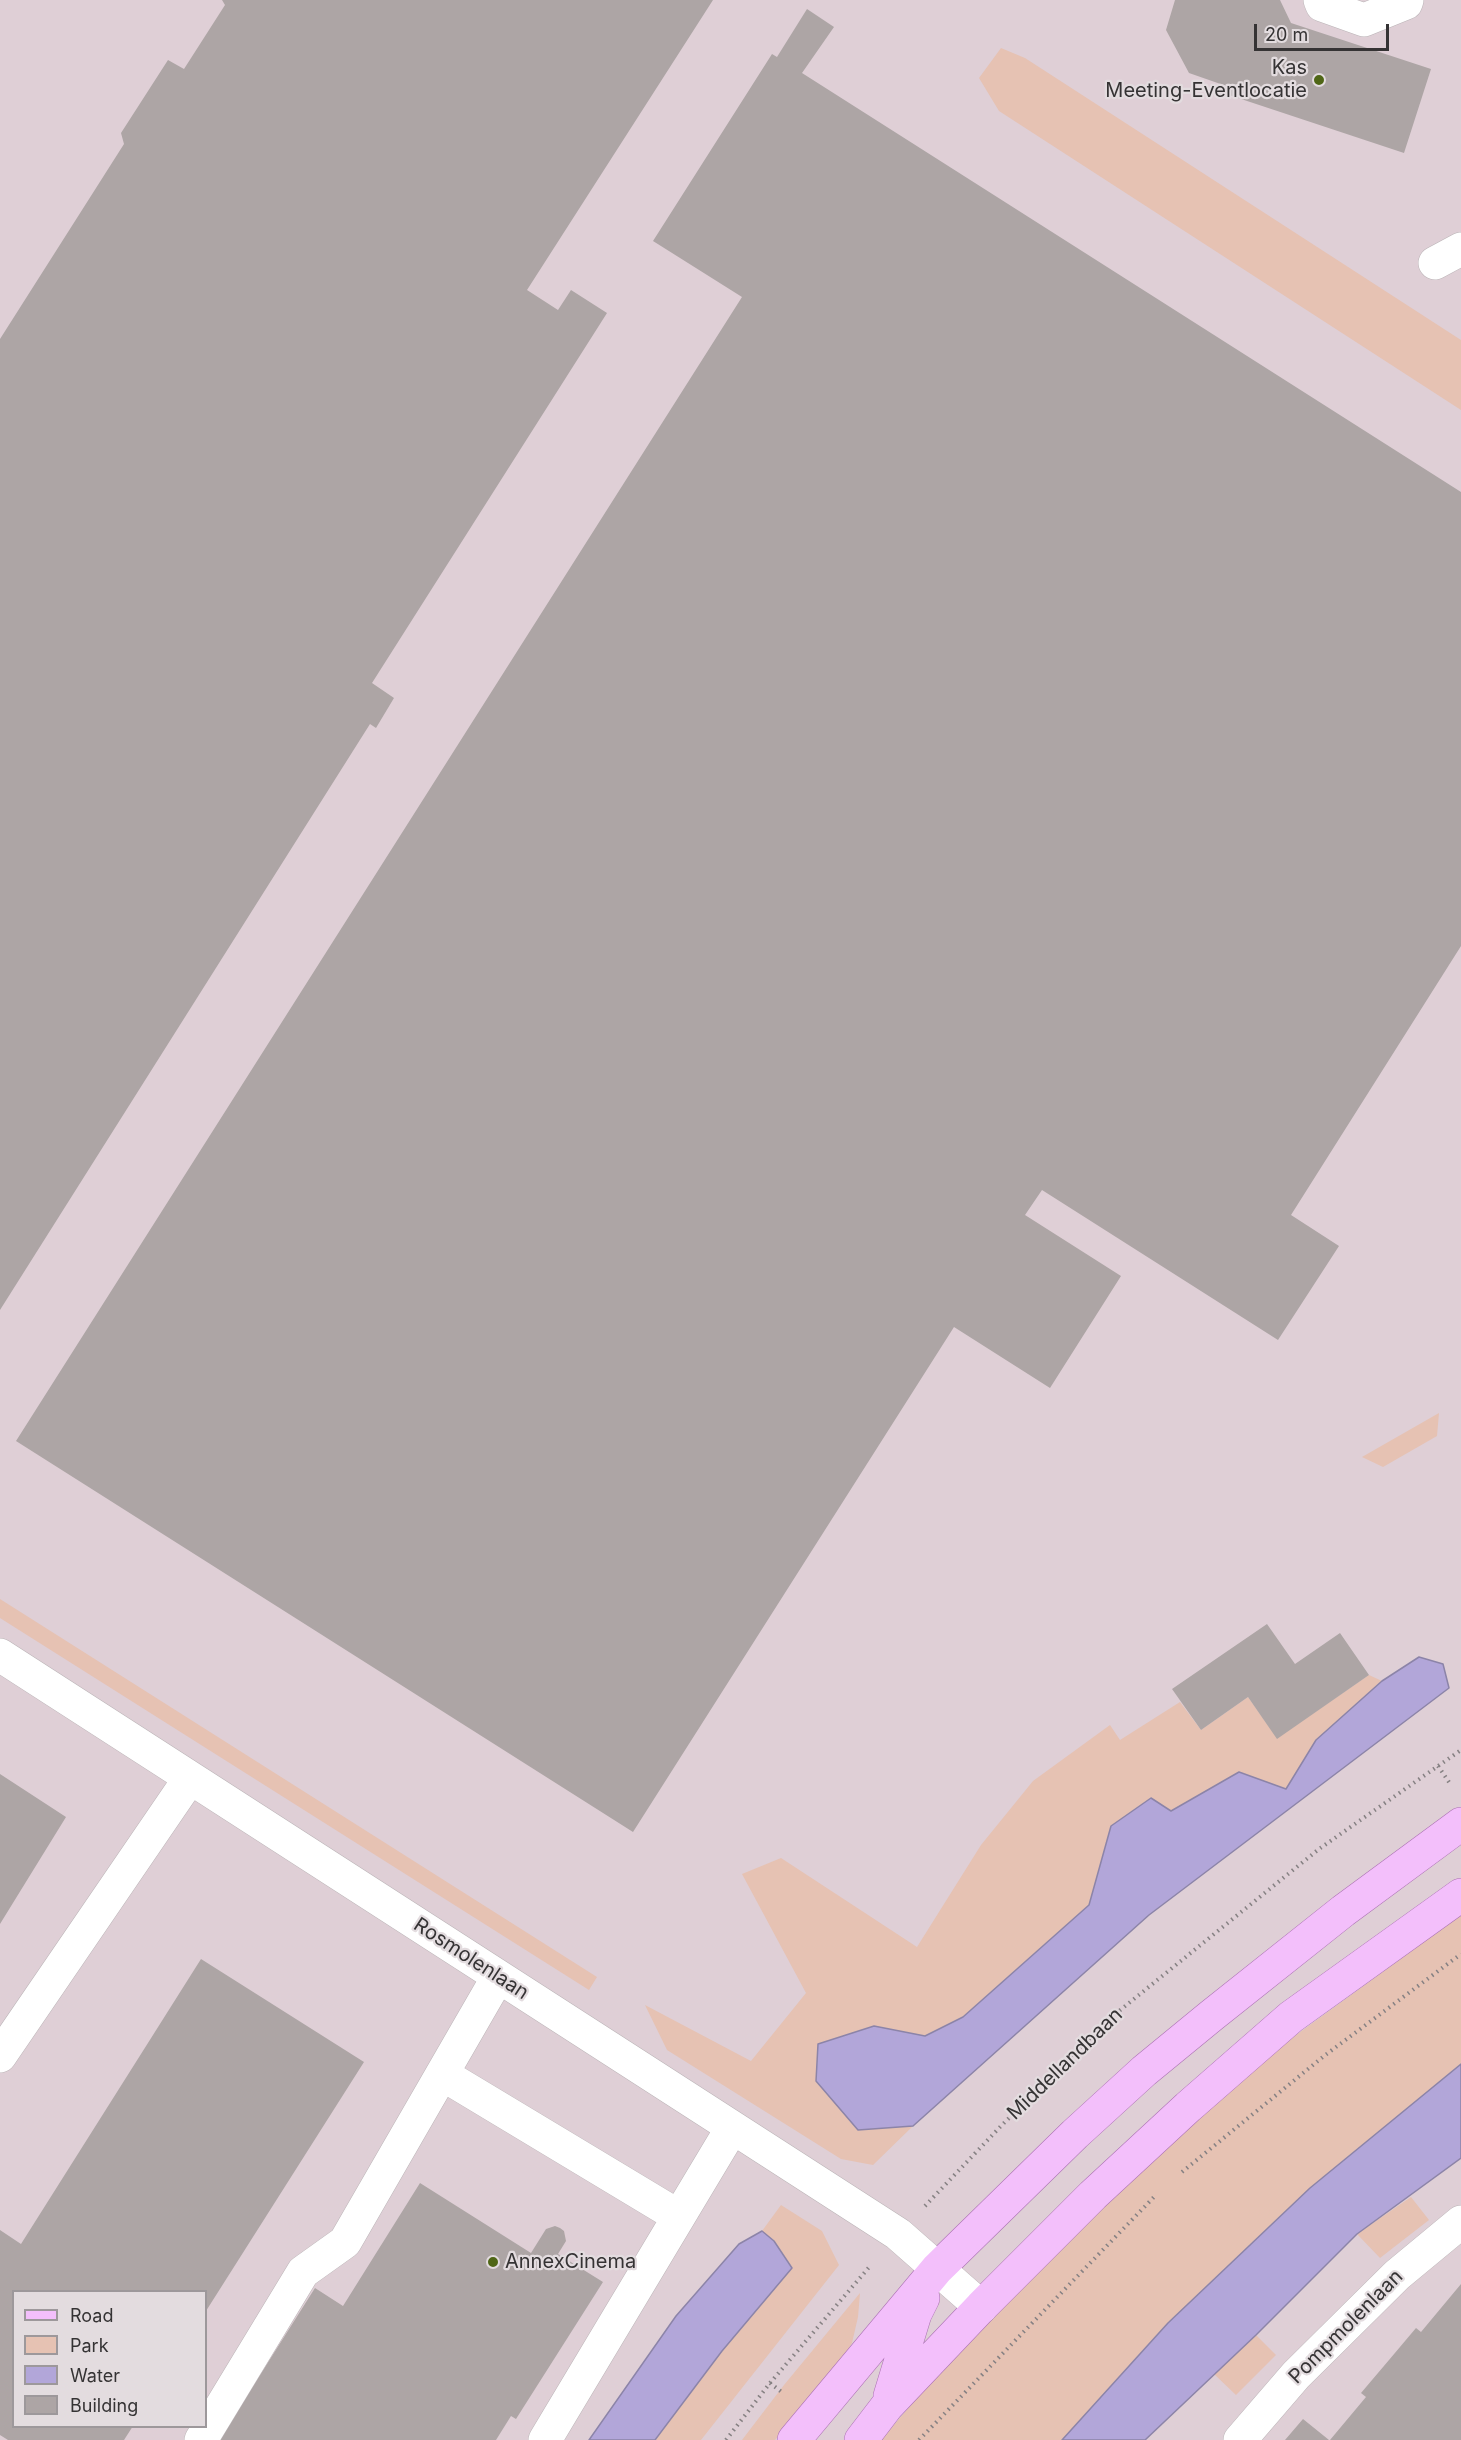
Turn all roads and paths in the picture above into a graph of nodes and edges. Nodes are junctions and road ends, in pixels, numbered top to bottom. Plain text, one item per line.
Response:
1 (1320, 0) edge
2 (1407, 0) edge
3 (0, 1655) edge
4 (1461, 1750) edge
5 (190, 1778) junction
6 (1461, 1824) edge
7 (1461, 1895) edge
8 (1461, 1954) edge
9 (498, 1977) junction
10 (0, 2056) edge
11 (442, 2074) junction
12 (732, 2128) junction
13 (1178, 2174) dead end
14 (1161, 2190) dead end
15 (678, 2216) junction
16 (1461, 2222) edge
17 (898, 2235) junction
18 (937, 2269) junction
19 (981, 2307) junction
20 (770, 2383) junction
21 (780, 2390) dead end
22 (887, 2406) junction
23 (201, 2440) edge
24 (545, 2440) edge
25 (726, 2440) edge
26 (794, 2440) edge
27 (861, 2440) edge
28 (919, 2440) edge
29 (1240, 2440) edge

1 - 2 street
3 - 5 street, Rosmolenlaan
4 - 17 path, Middellandbaan
5 - 9 street, Rosmolenlaan
5 - 10 street
6 - 18 main road
7 - 19 main road
8 - 13 path
9 - 11 street
9 - 12 street, Rosmolenlaan
11 - 15 street
11 - 23 street
12 - 15 street
12 - 17 street, Rosmolenlaan
14 - 28 path
15 - 24 street
16 - 29 street, Pompmolenlaan
17 - 18 street, Rosmolenlaan
17 - 20 path, Middellandbaan
18 - 19 street
18 - 22 main road
18 - 26 main road
19 - 22 main road
20 - 21 path
20 - 25 path, Middellandbaan
22 - 27 main road

